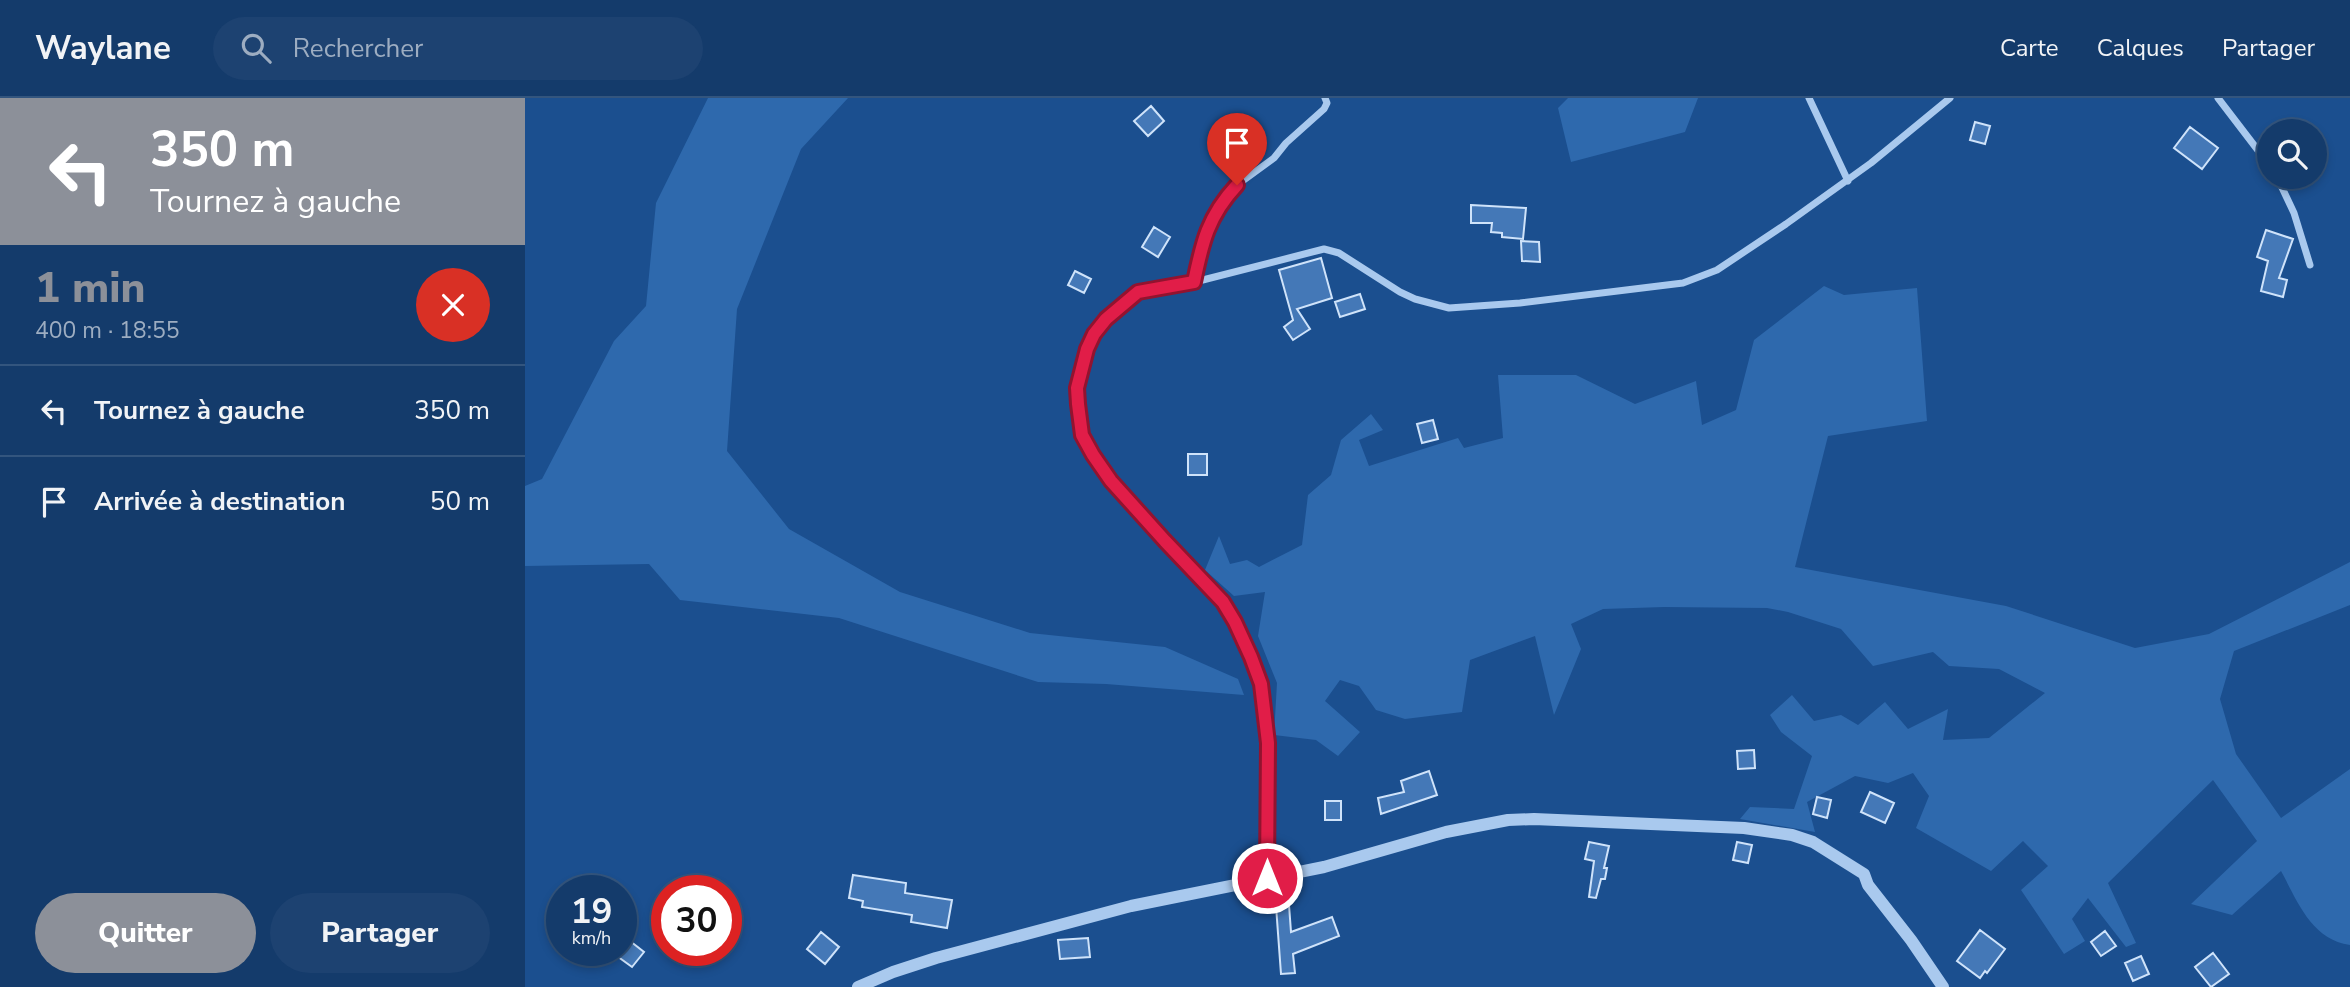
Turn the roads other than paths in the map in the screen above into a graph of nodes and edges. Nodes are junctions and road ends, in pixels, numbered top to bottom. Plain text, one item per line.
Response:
1 (1325, 98) edge
2 (1809, 98) edge
3 (1950, 98) edge
4 (2218, 98) edge
5 (2257, 149) edge
6 (1848, 181) junction
7 (2283, 189) edge
8 (2310, 265) dead end
9 (1194, 282) junction
10 (1267, 878) junction
11 (858, 987) edge
12 (1943, 987) edge

1 - 9 street
2 - 6 street
3 - 6 street
4 - 5 street
6 - 9 street
7 - 8 street
9 - 10 street
10 - 11 street
10 - 12 street

